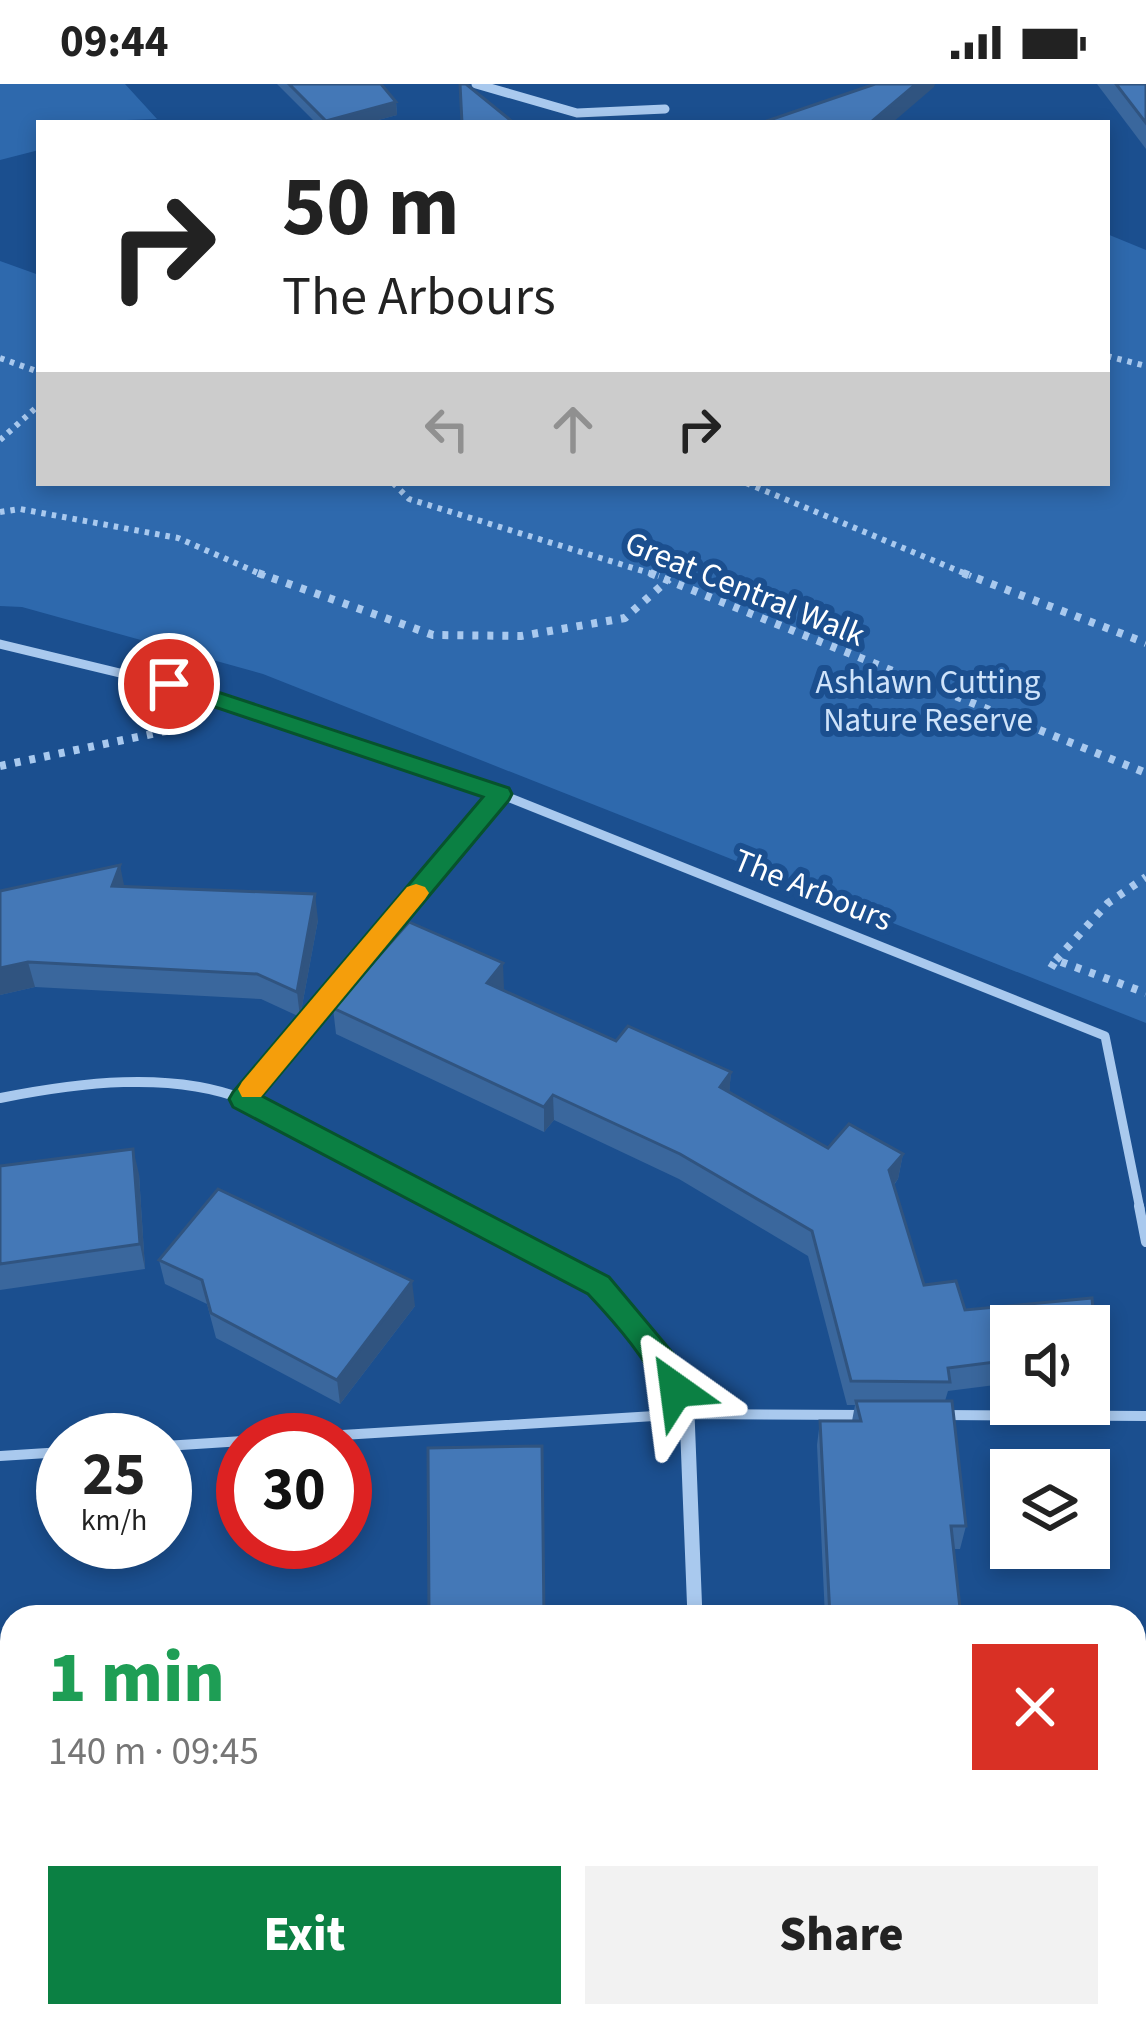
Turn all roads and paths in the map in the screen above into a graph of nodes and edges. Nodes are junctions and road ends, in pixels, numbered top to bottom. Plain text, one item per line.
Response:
1 (476, 84) edge
2 (665, 109) dead end
3 (576, 118) edge
4 (1110, 357) edge
5 (0, 358) edge
6 (1146, 366) edge
7 (36, 371) edge
8 (36, 408) edge
9 (0, 440) edge
10 (396, 486) edge
11 (753, 486) edge
12 (0, 512) edge
13 (669, 579) junction
14 (1146, 643) edge
15 (0, 644) edge
16 (255, 712) junction
17 (0, 766) edge
18 (1146, 773) edge
19 (500, 794) junction
20 (1146, 877) edge
21 (1056, 960) dead end
22 (0, 1098) edge
23 (243, 1099) junction
24 (1146, 1242) edge
25 (687, 1414) junction
26 (871, 1415) edge
27 (916, 1415) edge
28 (1146, 1416) edge
29 (372, 1433) edge
30 (36, 1454) edge
31 (0, 1456) edge
32 (695, 1605) edge

1 - 3 street
2 - 3 street
4 - 6 path
5 - 7 path
8 - 9 path
10 - 13 path, Great Central Walk
11 - 14 path
12 - 13 path
13 - 18 path, Great Central Walk
15 - 16 lane, The Arbours
16 - 17 path
16 - 19 lane, The Arbours
19 - 23 lane
19 - 24 lane, The Arbours
20 - 21 path
22 - 23 street
23 - 25 street
25 - 26 lane
25 - 29 lane
25 - 32 street
27 - 28 lane
30 - 31 lane

